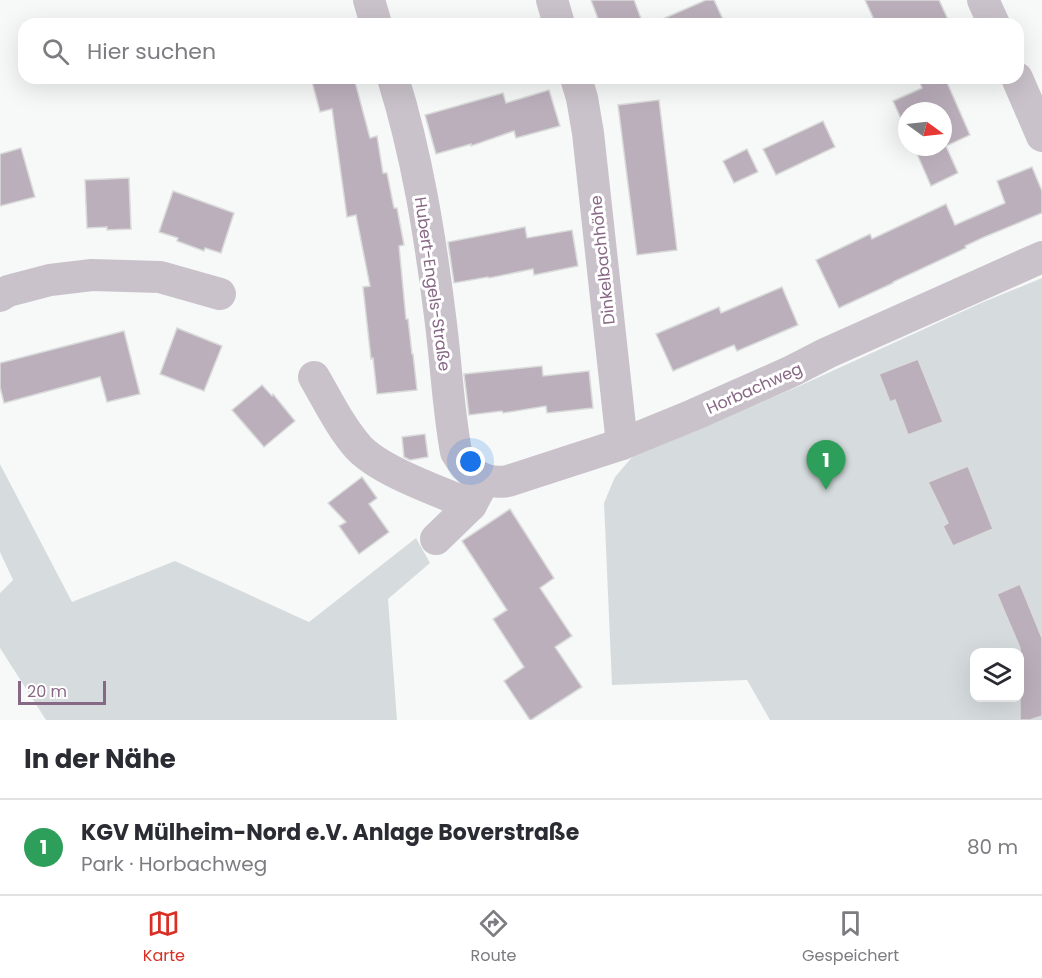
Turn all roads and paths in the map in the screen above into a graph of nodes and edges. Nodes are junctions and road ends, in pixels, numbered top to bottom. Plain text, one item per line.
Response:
1 (369, 0) edge
2 (552, 0) edge
3 (983, 0) edge
4 (374, 18) edge
5 (557, 18) edge
6 (991, 18) edge
7 (395, 84) edge
8 (578, 84) edge
9 (1020, 84) edge
10 (1042, 136) edge
11 (1042, 257) edge
12 (220, 294) dead end
13 (0, 296) edge
14 (314, 377) dead end
15 (622, 444) junction
16 (478, 492) junction
17 (436, 539) dead end

1 - 4 street
2 - 5 street
3 - 6 street
7 - 16 street, Hubert-Engels-Straße
8 - 15 street, Dinkelbachhöhe
9 - 10 street
11 - 15 street, Horbachweg
12 - 13 street
14 - 16 street, Horbachweg
15 - 16 street, Horbachweg
16 - 17 street

